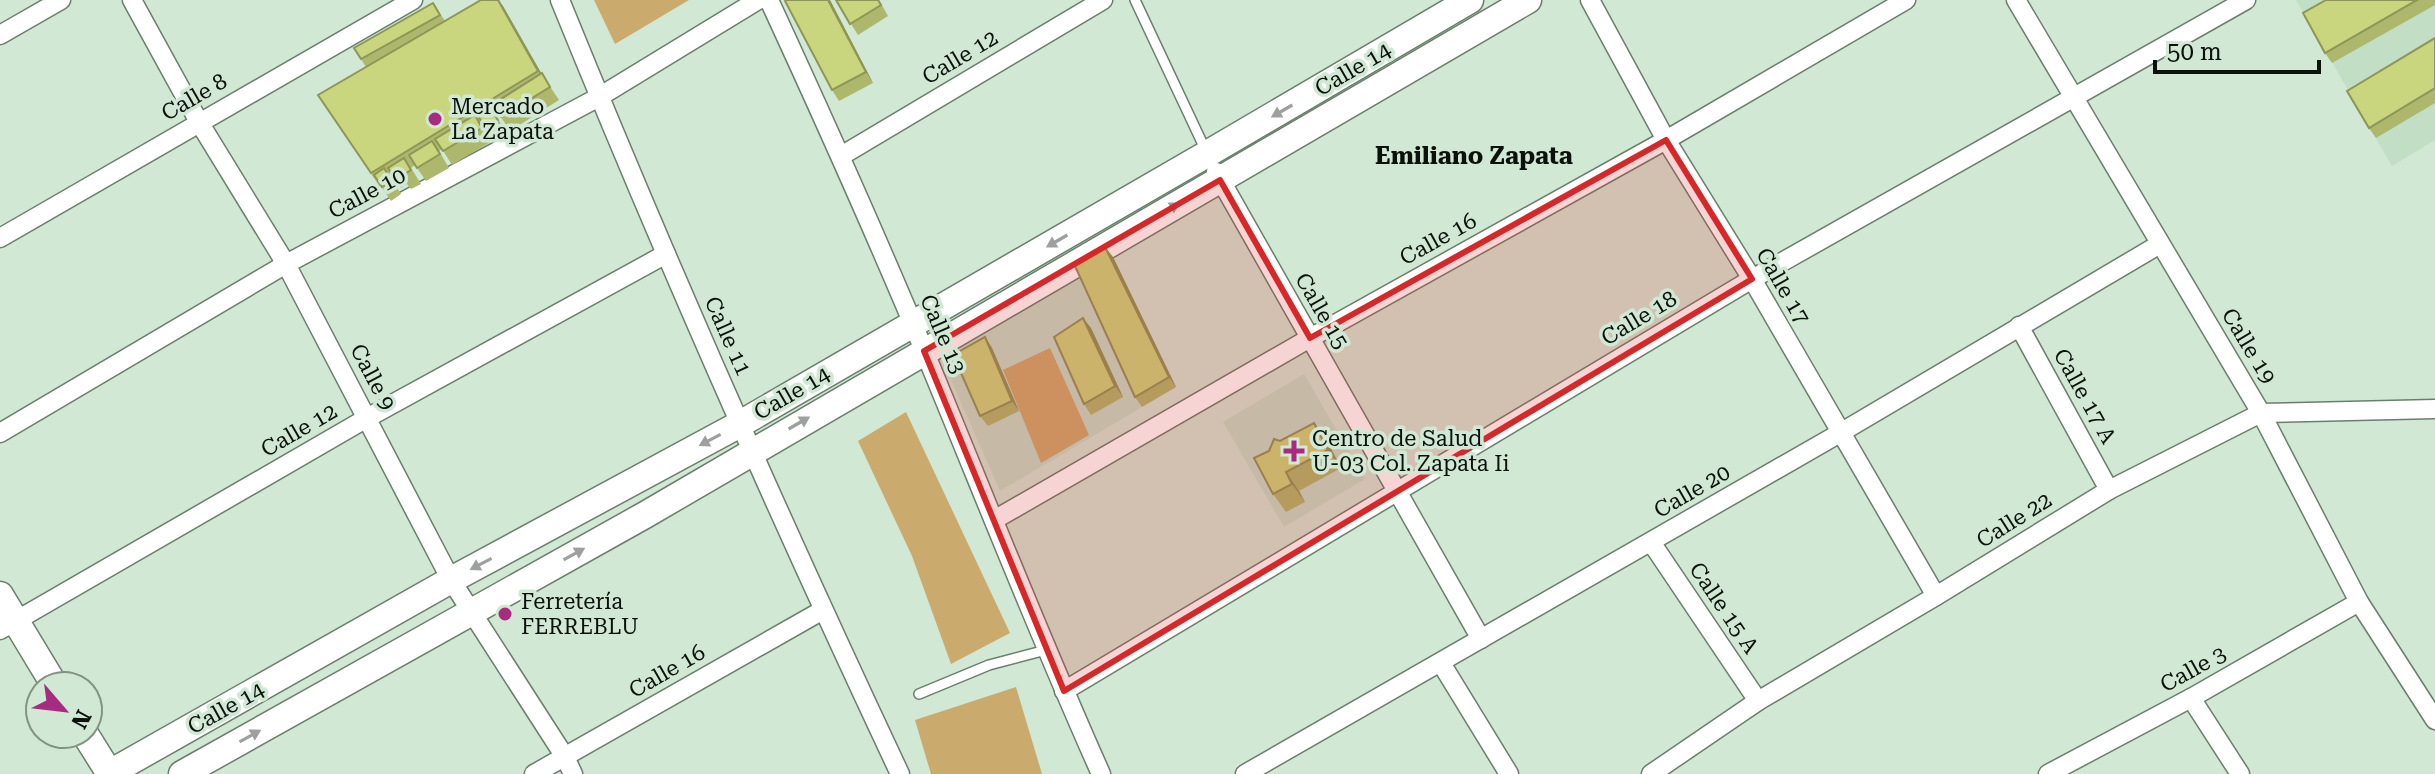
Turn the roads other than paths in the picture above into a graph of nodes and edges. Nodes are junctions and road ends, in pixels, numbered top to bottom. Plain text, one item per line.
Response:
1 (61, 0) edge
2 (132, 0) edge
3 (413, 0) edge
4 (560, 0) edge
5 (758, 0) edge
6 (769, 0) edge
7 (1103, 0) edge
8 (1135, 0) edge
9 (1470, 0) edge
10 (1528, 0) edge
11 (1590, 0) edge
12 (1906, 0) edge
13 (2016, 0) edge
14 (2246, 0) edge
15 (0, 35) edge
16 (599, 97) junction
17 (2073, 97) junction
18 (199, 122) junction
19 (1666, 140) junction
20 (1207, 154) junction
21 (841, 156) junction
22 (1220, 180) junction
23 (0, 238) edge
24 (2160, 244) junction
25 (666, 254) junction
26 (286, 264) junction
27 (1752, 279) junction
28 (912, 323) junction
29 (2019, 326) junction
30 (1310, 338) junction
31 (924, 351) junction
32 (2435, 409) edge
33 (2261, 413) junction
34 (367, 418) junction
35 (740, 424) junction
36 (0, 433) edge
37 (1840, 433) junction
38 (753, 450) junction
39 (2109, 490) junction
40 (1398, 491) junction
41 (994, 520) junction
42 (1651, 542) junction
43 (451, 580) junction
44 (0, 595) edge
45 (1936, 596) junction
46 (2359, 602) junction
47 (472, 610) junction
48 (823, 610) junction
49 (8, 626) edge
50 (1481, 639) junction
51 (1046, 650) junction
52 (1441, 663) junction
53 (42, 670) edge
54 (1064, 691) junction
55 (919, 694) dead end
56 (2191, 698) junction
57 (1758, 701) junction
58 (2435, 720) edge
59 (95, 750) edge
60 (565, 757) junction
61 (109, 774) edge
62 (182, 774) edge
63 (534, 774) edge
64 (573, 774) edge
65 (900, 774) edge
66 (1101, 774) edge
67 (1245, 774) edge
68 (1509, 774) edge
69 (1651, 774) edge
70 (2048, 774) edge
71 (2240, 774) edge

1 - 15 street
2 - 18 street, Calle 9
3 - 18 street, Calle 8
4 - 16 street, Calle 11
5 - 16 street, Calle 10
6 - 21 street, Calle 13
7 - 21 street, Calle 12
8 - 20 lane, Calle 15
9 -> 20 main road, Calle 14
10 - 22 main road, Calle 14
11 - 19 street, Calle 17
12 - 19 street, Calle 16
13 - 17 street, Calle 19
14 - 17 street, Calle 18
16 - 25 street, Calle 11
16 - 26 street, Calle 10
17 - 24 street, Calle 19
17 - 27 street, Calle 18
18 - 23 street, Calle 8
18 - 26 street, Calle 9
19 - 27 street, Calle 17
19 - 30 street, Calle 16
20 - 22 street, Calle 15
20 -> 28 main road, Calle 14
21 - 28 street, Calle 13
22 - 30 street, Calle 15
31 -> 22 main road, Calle 14
24 - 29 street, Calle 20
24 - 33 street, Calle 19
25 - 34 street, Calle 12
25 - 35 street, Calle 11
26 - 34 street, Calle 9
26 - 36 street, Calle 10
27 - 37 street, Calle 17
27 - 40 street, Calle 18
28 - 31 street, Calle 13
28 - 35 main road, Calle 14
29 - 37 street, Calle 20
29 - 39 street, Calle 17 A
30 - 40 street, Calle 15
30 - 41 street, Calle 16
38 -> 31 main road, Calle 14
31 - 41 street, Calle 13
32 - 33 street, Calle 22
33 - 39 street, Calle 22
33 - 46 street, Calle 19
34 - 43 street, Calle 9
34 - 49 street, Calle 12
35 - 38 street, Calle 11
35 -> 43 main road, Calle 14
37 - 42 street, Calle 20
37 - 45 street, Calle 17
47 -> 38 main road, Calle 14
38 - 48 street, Calle 11
39 - 45 street, Calle 22
40 - 50 street, Calle 15
40 - 54 street, Calle 18
41 - 51 street, Calle 13
42 - 50 street, Calle 20
42 - 57 street, Calle 15 A
43 - 47 street, Calle 9
43 - 61 main road, Calle 14
44 - 49 main road
45 - 57 street, Calle 22
46 - 56 street, Calle 3
46 - 58 street, Calle 19
47 - 60 street, Calle 9
62 -> 47 main road, Calle 14
48 - 60 street, Calle 16
48 - 65 street, Calle 11
49 - 53 main road
50 - 52 street, Calle 20
51 - 54 street, Calle 13
51 - 55 lane
52 - 67 street, Calle 20
52 - 68 street
54 - 66 street
56 - 70 street, Calle 3
56 - 71 street
57 - 69 street, Calle 22
59 - 61 main road
60 - 63 street, Calle 16
60 - 64 street, Calle 9

